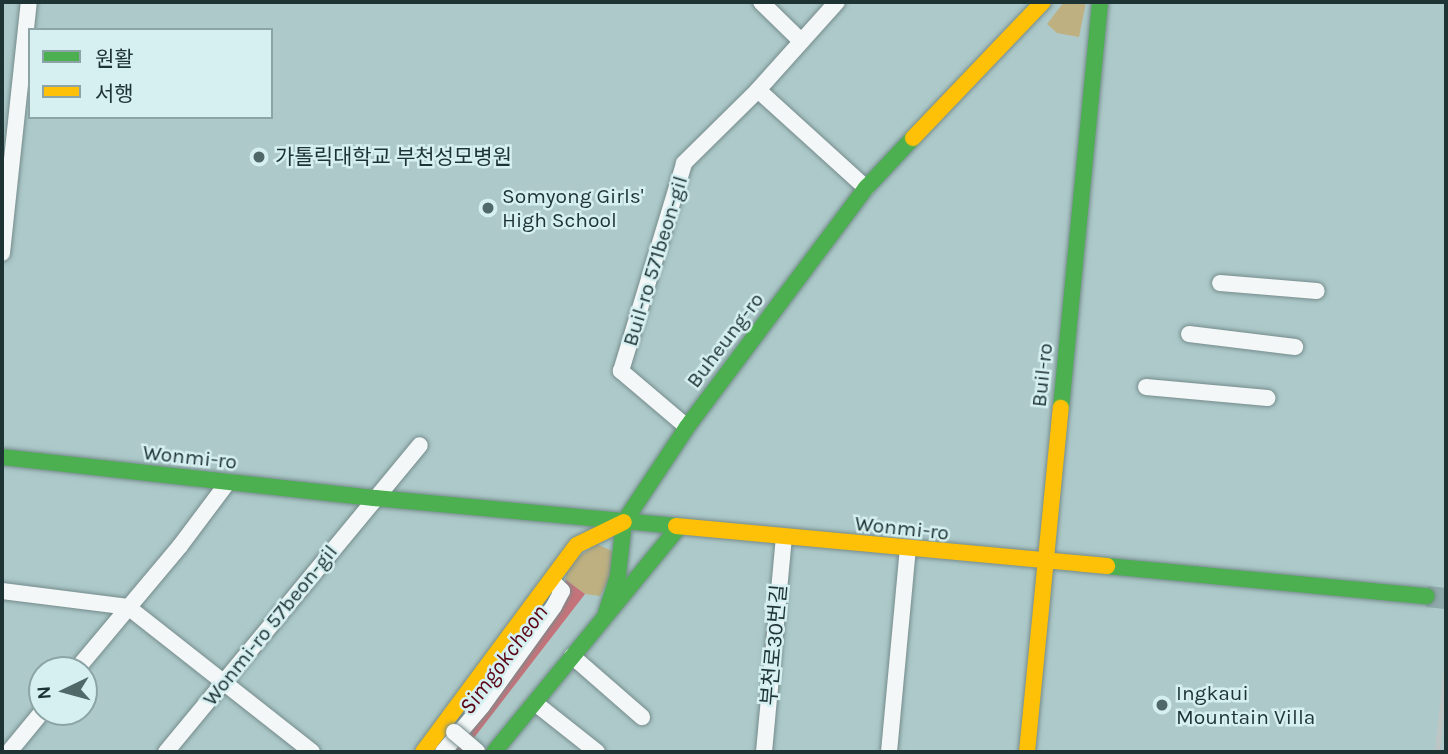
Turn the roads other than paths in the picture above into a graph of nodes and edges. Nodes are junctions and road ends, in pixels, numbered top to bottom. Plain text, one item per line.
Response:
1 (29, 2) edge
2 (761, 2) edge
3 (837, 2) edge
4 (1043, 2) edge
5 (1100, 2) edge
6 (800, 40) junction
7 (758, 90) junction
8 (866, 188) junction
9 (2, 253) edge
10 (1220, 283) dead end
11 (1317, 290) dead end
12 (1189, 334) dead end
13 (1295, 346) dead end
14 (1146, 387) dead end
15 (1268, 398) dead end
16 (687, 427) junction
17 (420, 445) dead end
18 (2, 457) edge
19 (228, 482) junction
20 (374, 498) junction
21 (624, 522) junction
22 (679, 527) junction
23 (784, 537) junction
24 (908, 549) junction
25 (1044, 562) junction
26 (555, 584) dead end
27 (2, 591) edge
28 (1426, 596) tunnel mouth
29 (128, 607) junction
30 (606, 613) junction
31 (88, 656) edge
32 (572, 656) junction
33 (224, 681) junction
34 (535, 703) junction
35 (642, 717) dead end
36 (30, 726) edge
37 (450, 728) junction
38 (9, 752) edge
39 (166, 752) edge
40 (312, 752) edge
41 (423, 752) edge
42 (443, 752) edge
43 (483, 752) edge
44 (597, 752) edge
45 (764, 752) edge
46 (888, 752) edge
47 (1027, 752) edge

1 - 9 street
2 - 6 street
3 - 6 street, Buil-ro 571beon-gil
4 - 8 street, Buheung-ro
5 - 25 street, Buil-ro
6 - 7 street, Buil-ro 571beon-gil
7 - 8 street
7 - 16 street, Buil-ro 571beon-gil
8 - 16 street, Buheung-ro
10 - 11 street
12 - 13 street
14 - 15 street
16 - 21 street, Buheung-ro
17 - 20 street
18 - 19 street, Wonmi-ro
19 - 20 street, Wonmi-ro
19 - 29 street
20 - 21 street, Wonmi-ro
20 - 33 street, Wonmi-ro 57beon-gil
21 - 22 street, Wonmi-ro
21 - 30 street, Buheung-ro
21 - 37 street
22 - 23 street, Wonmi-ro
22 - 30 street, Buheung-ro
23 - 24 street, Wonmi-ro
23 - 45 street, 부천로30번길
24 - 25 street, Wonmi-ro
24 - 46 street
25 - 28 street, Wonmi-ro
25 - 47 street, Buil-ro
26 - 42 street
27 - 29 street
29 - 31 street
29 - 33 street
30 - 32 street, Buheung-ro
32 - 34 street, Buheung-ro
32 - 35 street
33 - 39 street, Wonmi-ro 57beon-gil
33 - 40 street
34 - 43 street, Buheung-ro
34 - 44 street
36 - 38 street
37 - 41 street
37 - 43 street, bridge

